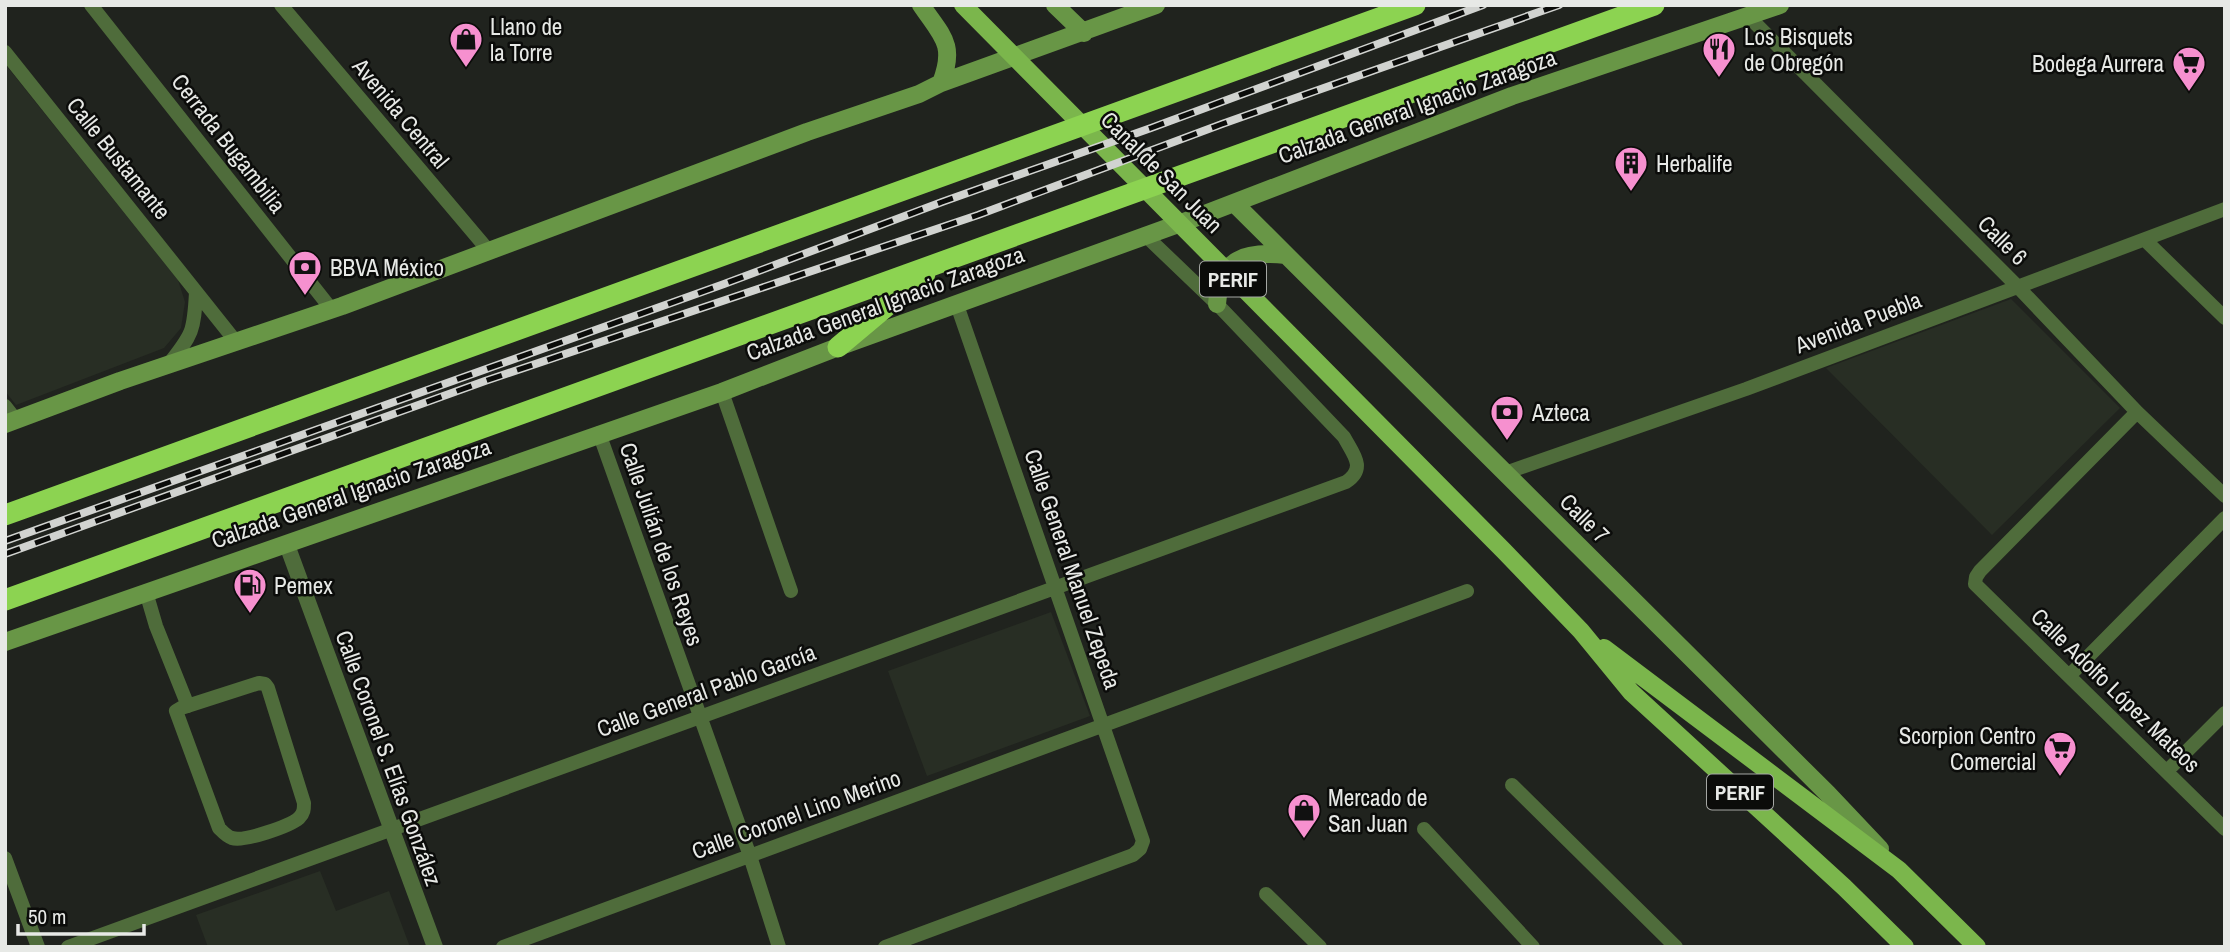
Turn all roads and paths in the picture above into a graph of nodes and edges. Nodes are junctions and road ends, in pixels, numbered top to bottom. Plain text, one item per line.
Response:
1 (91, 5) edge
2 (281, 5) edge
3 (921, 5) edge
4 (963, 5) edge
5 (1055, 5) edge
6 (1156, 5) edge
7 (1415, 5) edge
8 (1654, 5) edge
9 (1780, 5) edge
10 (1749, 17) junction
11 (1084, 33) junction
12 (5, 52) edge
13 (941, 83) junction
14 (1234, 203) junction
15 (2225, 209) edge
16 (1145, 234) junction
17 (2145, 240) junction
18 (488, 250) junction
19 (1286, 255) junction
20 (938, 264) junction
21 (2017, 286) junction
22 (196, 292) junction
23 (1217, 304) junction
24 (957, 305) junction
25 (332, 310) junction
26 (2225, 318) edge
27 (237, 343) junction
28 (838, 347) junction
29 (168, 365) junction
30 (722, 392) junction
31 (2137, 412) junction
32 (9, 417) edge
33 (599, 433) junction
34 (1505, 473) junction
35 (2225, 496) edge
36 (5, 515) edge
37 (2225, 518) edge
38 (287, 545) junction
39 (1504, 551) joint
40 (1056, 587) junction
41 (791, 591) dead end
42 (1467, 591) dead end
43 (146, 592) junction
44 (5, 600) edge
45 (1581, 631) junction
46 (5, 642) edge
47 (2068, 676) junction
48 (187, 705) junction
49 (2225, 713) edge
50 (699, 716) junction
51 (1103, 724) junction
52 (2167, 772) junction
53 (1512, 785) dead end
54 (390, 829) junction
55 (1424, 829) dead end
56 (2225, 829) edge
57 (750, 856) junction
58 (5, 858) edge
59 (1899, 870) junction
60 (1266, 894) dead end
61 (38, 947) edge
62 (68, 947) edge
63 (435, 947) edge
64 (503, 947) edge
65 (779, 947) edge
66 (885, 947) edge
67 (1320, 947) edge
68 (1533, 947) edge
69 (1676, 947) edge
70 (1905, 947) edge
71 (1977, 947) edge

1 - 25 street, Cerrada Bugambilia
2 - 18 street, Avenida Central
3 - 13 main road
4 - 39 main road, Canal de San Juan / PERIF
5 - 11 main road
6 - 11 main road
7 - 36 highway
8 - 20 highway, Calzada General Ignacio Zaragoza
9 - 10 main road, Calzada General Ignacio Zaragoza
10 - 14 main road, Calzada General Ignacio Zaragoza
10 - 21 street, Calle 6
11 - 13 main road
12 - 22 street, Calle Bustamante
13 - 18 main road
14 - 16 main road, Calzada General Ignacio Zaragoza
14 - 19 main road, Calle 7
15 - 17 street, Avenida Puebla
16 - 23 street
16 - 24 main road, Calzada General Ignacio Zaragoza
17 - 21 street, Avenida Puebla
17 - 26 street
18 - 25 main road
19 - 23 main road
19 - 34 main road, Calle 7
20 - 28 highway
20 - 44 highway, Calzada General Ignacio Zaragoza
21 - 31 street, Calle 6
21 - 34 street, Avenida Puebla
22 - 27 street, Calle Bustamante
22 - 29 street
23 - 40 street, Calle General Pablo García
24 - 28 main road, Calzada General Ignacio Zaragoza
24 - 40 street, Calle General Manuel Zepeda
25 - 27 main road
27 - 29 main road
28 - 30 main road, Calzada General Ignacio Zaragoza
29 - 32 main road
30 - 33 main road, Calzada General Ignacio Zaragoza
30 - 41 street
31 - 35 street, Calle 6
31 - 47 street, Calle Adolfo López Mateos
33 - 38 main road, Calzada General Ignacio Zaragoza
33 - 50 street, Calle Julián de los Reyes
34 - 59 main road, Calle 7
37 - 47 street
38 - 43 main road, Calzada General Ignacio Zaragoza
38 - 54 street, Calle Coronel S. Elías González
39 - 45 main road, Calle 7 / PERIF
40 - 50 street, Calle General Pablo García
40 - 51 street, Calle General Manuel Zepeda
42 - 51 street, Calle Coronel Lino Merino
43 - 46 main road, Calzada General Ignacio Zaragoza
43 - 48 street
45 - 59 main road, Calle 7 / PERIF
45 - 70 main road, Calle 7 / PERIF
47 - 52 street, Calle Adolfo López Mateos
48 - 48 street
49 - 52 street
50 - 54 street, Calle General Pablo García
50 - 57 street, Calle Julián de los Reyes
51 - 57 street, Calle Coronel Lino Merino
51 - 66 street, Calle General Manuel Zepeda
52 - 56 street, Calle Adolfo López Mateos
53 - 69 street
54 - 62 street, Calle General Pablo García
54 - 63 street, Calle Coronel S. Elías González
55 - 68 street
57 - 64 street, Calle Coronel Lino Merino
57 - 65 street, Calle Julián de los Reyes
58 - 61 street
59 - 71 main road, Calle 7 / PERIF
60 - 67 street

